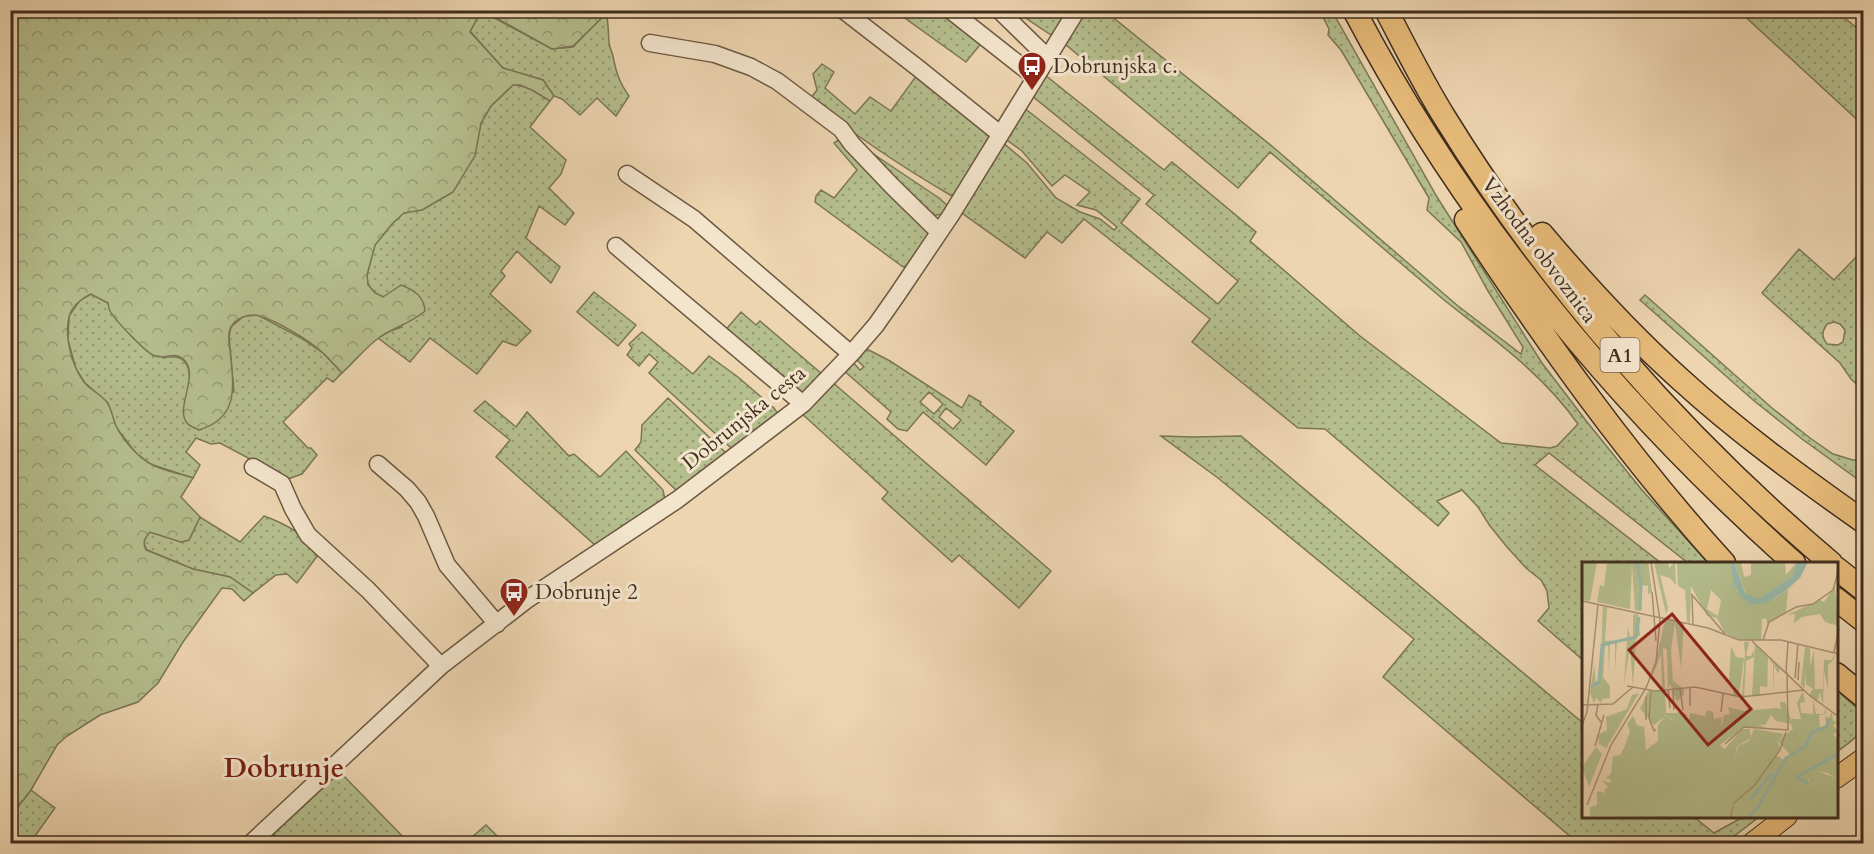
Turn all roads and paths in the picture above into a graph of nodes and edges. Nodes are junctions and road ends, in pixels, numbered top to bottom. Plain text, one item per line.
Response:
1 (843, 10) edge
2 (950, 10) edge
3 (999, 10) edge
4 (1077, 10) edge
5 (1354, 10) edge
6 (1386, 10) edge
7 (650, 43) dead end
8 (1048, 58) junction
9 (1035, 77) junction
10 (1444, 117) junction
11 (1426, 133) junction
12 (1000, 134) junction
13 (627, 174) dead end
14 (939, 232) junction
15 (616, 246) dead end
16 (851, 354) junction
17 (803, 404) junction
18 (378, 464) dead end
19 (253, 467) dead end
20 (1863, 522) edge
21 (1723, 562) edge
22 (1793, 562) edge
23 (1830, 562) edge
24 (1838, 570) edge
25 (1863, 590) edge
26 (1838, 601) edge
27 (1863, 621) edge
28 (496, 624) junction
29 (441, 666) junction
30 (1838, 676) edge
31 (1863, 697) edge
32 (1863, 758) edge
33 (1838, 777) edge
34 (1784, 818) edge
35 (250, 843) edge
36 (1751, 843) edge

1 - 12 street
2 - 9 street
3 - 8 street
4 - 8 street, Dobrunjska cesta
5 - 11 highway, Vzhodna obvoznica / A1
6 - 10 highway, Vzhodna obvoznica / A1
7 - 14 street
8 - 9 street, Dobrunjska cesta
9 - 12 street, Dobrunjska cesta
10 - 20 highway
10 - 23 highway, Vzhodna obvoznica / A1
11 - 21 highway
11 - 22 highway, Vzhodna obvoznica / A1
12 - 14 street, Dobrunjska cesta
13 - 16 street
14 - 16 street, Dobrunjska cesta
15 - 17 street
16 - 17 street, Dobrunjska cesta
17 - 28 street, Dobrunjska cesta
18 - 28 street
19 - 29 street
24 - 25 highway
26 - 27 highway
28 - 29 street, Dobrunjska cesta
29 - 35 street, Dobrunjska cesta
30 - 31 highway
32 - 33 main road
34 - 36 main road

